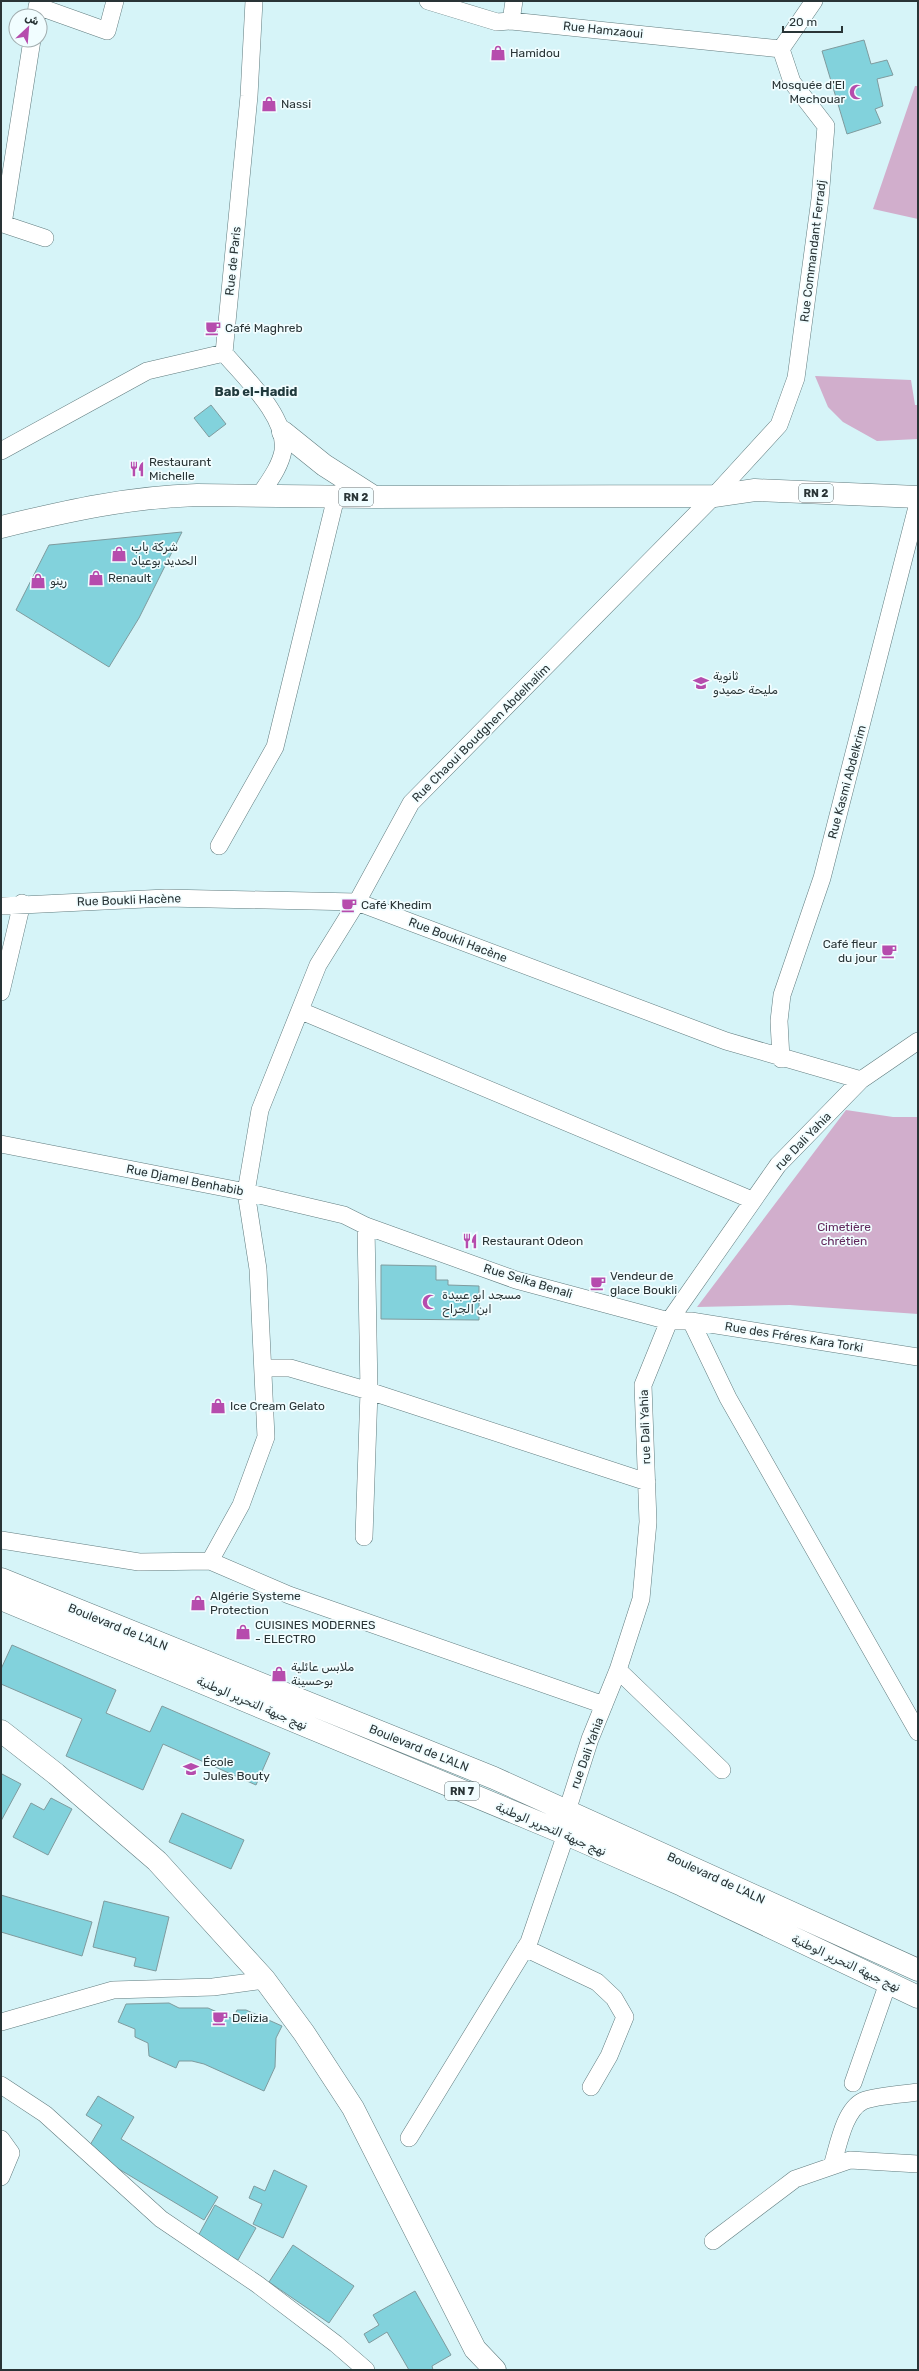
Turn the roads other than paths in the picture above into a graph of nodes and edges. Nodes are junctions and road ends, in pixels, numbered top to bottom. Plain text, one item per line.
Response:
1 (115, 1) edge
2 (254, 1) edge
3 (428, 1) edge
4 (514, 1) edge
5 (814, 1) edge
6 (48, 10) edge
7 (511, 21) junction
8 (31, 48) edge
9 (781, 49) junction
10 (45, 238) dead end
11 (224, 352) junction
12 (282, 432) junction
13 (1, 451) edge
14 (260, 495) junction
15 (336, 496) junction
16 (714, 496) junction
17 (375, 497) junction
18 (918, 498) edge
19 (918, 503) edge
20 (1, 527) edge
21 (218, 846) dead end
22 (357, 902) junction
23 (22, 903) junction
24 (1, 906) edge
25 (1, 992) edge
26 (301, 1011) junction
27 (918, 1041) edge
28 (782, 1059) junction
29 (861, 1080) junction
30 (1, 1144) edge
31 (246, 1192) junction
32 (752, 1200) junction
33 (366, 1226) junction
34 (669, 1321) junction
35 (691, 1321) junction
36 (918, 1357) edge
37 (263, 1368) junction
38 (369, 1392) junction
39 (647, 1482) junction
40 (364, 1537) dead end
41 (7, 1542) edge
42 (210, 1561) junction
43 (1, 1579) edge
44 (1, 1599) edge
45 (618, 1670) junction
46 (604, 1705) junction
47 (1, 1731) edge
48 (918, 1732) edge
49 (722, 1770) dead end
50 (567, 1811) junction
51 (566, 1834) junction
52 (525, 1948) junction
53 (918, 1970) edge
54 (265, 1980) junction
55 (888, 1983) junction
56 (918, 1997) edge
57 (1, 2022) edge
58 (853, 2083) dead end
59 (1, 2085) edge
60 (592, 2087) dead end
61 (918, 2092) edge
62 (408, 2138) dead end
63 (1, 2139) edge
64 (918, 2164) edge
65 (832, 2166) junction
66 (1, 2177) edge
67 (713, 2241) dead end
68 (366, 2370) edge
69 (495, 2370) edge

1 - 6 street
2 - 11 street, Rue de Paris
3 - 7 street, Rue Hamzaoui
4 - 7 street
5 - 9 street
7 - 9 street, Rue Hamzaoui
8 - 10 street
9 - 16 street, Rue Commandant Ferradj
11 - 12 street
11 - 13 street
12 - 14 street
12 - 17 main road
14 - 15 main road, RN 2
14 - 20 main road, RN 2
15 - 17 main road, RN 2
15 - 21 street
16 - 17 main road, RN 2
16 - 18 main road, RN 2
16 - 22 street, Rue Chaoui Boudghen Abdelhalim
19 - 28 street, Rue Kasmi Abdelkrim
22 - 23 street, Rue Boukli Hacène
22 - 26 street, Rue Chaoui Boudghen Abdelhalim
22 - 28 street, Rue Boukli Hacène
23 - 24 street, Rue Boukli Hacène
23 - 25 street
26 - 31 street, Rue Chaoui Boudghen Abdelhalim
26 - 32 street
27 - 29 street, rue Dali Yahia
28 - 29 street, Rue Boukli Hacène
29 - 32 street, rue Dali Yahia
30 - 31 street, Rue Djamel Benhabib
31 - 33 street, Rue Djamel Benhabib
31 - 37 street, Rue Chaoui Boudghen Abdelhalim
32 - 34 street, rue Dali Yahia
33 - 34 street, Rue Selka Benali
33 - 38 street
34 - 35 street, Rue des Fréres Kara Torki
34 - 39 street, rue Dali Yahia
35 - 36 street, Rue des Fréres Kara Torki
35 - 48 street
37 - 38 street
37 - 42 street, Rue Chaoui Boudghen Abdelhalim
38 - 39 street
38 - 40 street
39 - 45 street, rue Dali Yahia
41 - 42 street
42 - 46 street
43 - 50 main road, Boulevard de L'ALN / RN 7
44 - 51 main road, نهج جبهة التحرير الوطنية / RN 7
45 - 46 street, rue Dali Yahia
45 - 49 street
46 - 50 street, rue Dali Yahia
47 - 54 main road
50 - 51 street, rue Dali Yahia
50 - 53 main road, Boulevard de L'ALN / RN 7
51 - 52 street, rue Dali Yahia
51 - 55 main road, نهج جبهة التحرير الوطنية / RN 7
52 - 60 street
52 - 62 street, rue Dali Yahia
54 - 57 street
54 - 69 main road
55 - 56 main road, نهج جبهة التحرير الوطنية / RN 7
55 - 58 street
59 - 68 street
61 - 65 street
63 - 66 street
64 - 65 street
65 - 67 street

